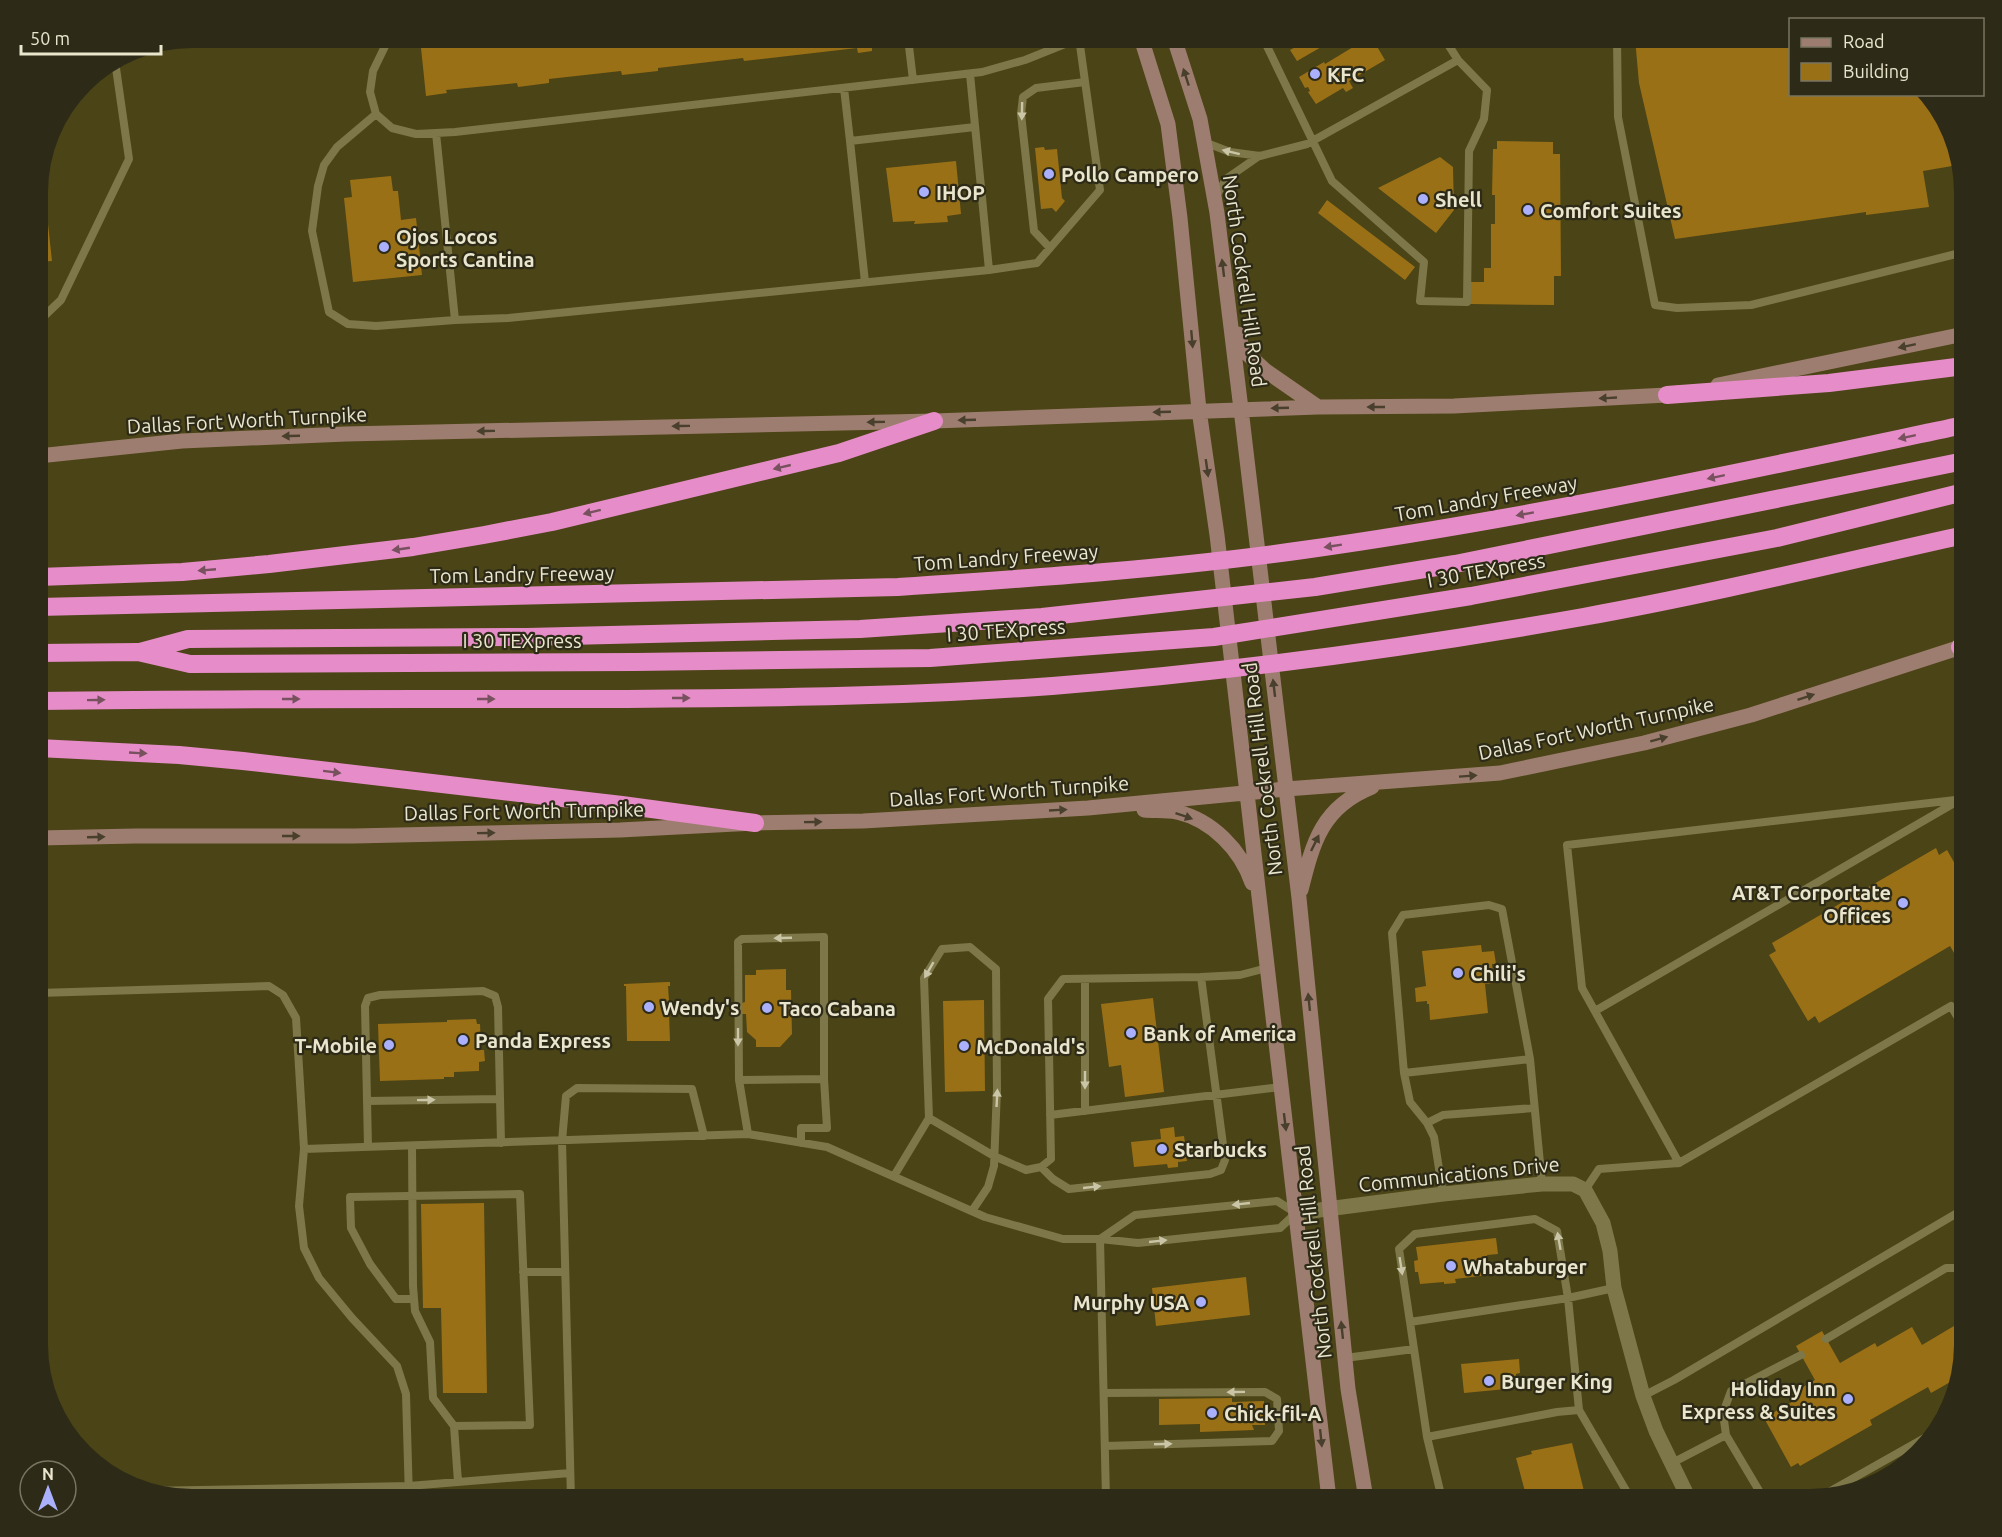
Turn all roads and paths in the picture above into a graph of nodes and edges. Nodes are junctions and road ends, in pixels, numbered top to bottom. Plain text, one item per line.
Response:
1 (384, 48) edge
2 (909, 48) edge
3 (1054, 48) edge
4 (1080, 48) edge
5 (1144, 48) edge
6 (1177, 48) edge
7 (1267, 48) edge
8 (1450, 48) edge
9 (1617, 48) edge
10 (1458, 60) junction
11 (116, 69) edge
12 (970, 74) junction
13 (913, 80) junction
14 (1085, 82) junction
15 (844, 88) junction
16 (376, 114) junction
17 (975, 127) junction
18 (436, 133) junction
19 (850, 141) junction
20 (1312, 141) junction
21 (1204, 142) junction
22 (1260, 156) junction
23 (1214, 199) junction
24 (1050, 248) junction
25 (1954, 255) edge
26 (989, 270) junction
27 (865, 282) junction
28 (1228, 306) junction
29 (48, 312) edge
30 (455, 320) junction
31 (1954, 336) edge
32 (1954, 367) edge
33 (1667, 395) junction
34 (1318, 407) junction
35 (1242, 409) junction
36 (1199, 410) junction
37 (934, 421) junction
38 (1954, 427) edge
39 (48, 455) edge
40 (1954, 463) edge
41 (1954, 495) edge
42 (1954, 537) edge
43 (48, 577) edge
44 (48, 607) edge
45 (1954, 649) edge
46 (138, 652) junction
47 (48, 653) edge
48 (48, 701) edge
49 (48, 749) edge
50 (1385, 782) junction
51 (1286, 789) junction
52 (1246, 793) junction
53 (1954, 800) edge
54 (1954, 804) edge
55 (1105, 807) junction
56 (755, 823) junction
57 (48, 838) edge
58 (1299, 898) junction
59 (1260, 906) junction
60 (1267, 968) junction
61 (1201, 977) junction
62 (1085, 979) junction
63 (48, 993) edge
64 (1954, 1009) edge
65 (1595, 1011) junction
66 (1530, 1059) junction
67 (1404, 1073) junction
68 (825, 1079) junction
69 (739, 1080) junction
70 (1281, 1087) junction
71 (1217, 1095) junction
72 (500, 1099) junction
73 (367, 1101) junction
74 (1534, 1108) junction
75 (1085, 1111) junction
76 (1050, 1115) junction
77 (929, 1118) junction
78 (1427, 1123) junction
79 (748, 1134) junction
80 (704, 1136) junction
81 (562, 1141) junction
82 (501, 1143) junction
83 (801, 1143) junction
84 (412, 1146) junction
85 (368, 1147) junction
86 (304, 1149) junction
87 (994, 1156) junction
88 (1679, 1163) junction
89 (1041, 1167) junction
90 (894, 1176) junction
91 (1542, 1184) junction
92 (1585, 1190) junction
93 (1443, 1194) junction
94 (412, 1197) junction
95 (1330, 1209) junction
96 (972, 1211) junction
97 (1296, 1213) junction
98 (1954, 1215) edge
99 (1100, 1239) junction
100 (1954, 1268) edge
101 (523, 1272) junction
102 (565, 1272) junction
103 (1614, 1288) junction
104 (1568, 1298) junction
105 (414, 1299) junction
106 (1410, 1322) junction
107 (1826, 1339) dead end
108 (1414, 1349) junction
109 (1801, 1355) dead end
110 (1345, 1358) junction
111 (1104, 1393) junction
112 (1643, 1396) junction
113 (1579, 1410) junction
114 (454, 1426) junction
115 (1726, 1435) junction
116 (1427, 1437) junction
117 (1915, 1443) edge
118 (1105, 1446) junction
119 (1672, 1463) junction
120 (570, 1473) junction
121 (458, 1482) junction
122 (1841, 1485) edge
123 (409, 1486) junction
124 (250, 1489) edge
125 (571, 1489) edge
126 (1106, 1489) edge
127 (1328, 1489) edge
128 (1364, 1489) edge
129 (1439, 1489) edge
130 (1625, 1489) edge
131 (1684, 1489) edge
132 (1758, 1489) edge

1 - 16 lane
2 - 13 lane
3 - 12 lane
4 - 14 lane
5 -> 36 main road, North Cockrell Hill Road
21 -> 6 main road, North Cockrell Hill Road
7 - 20 lane
8 - 10 lane
9 - 25 lane
10 - 20 lane
10 - 20 lane
11 - 29 lane
12 - 13 lane
12 - 17 lane
13 - 15 lane
14 - 24 lane
14 -> 24 lane
15 - 18 lane
15 - 19 lane
16 - 18 lane
16 - 30 lane
17 - 19 lane
17 - 26 lane
18 - 30 lane
19 - 27 lane
20 - 22 lane
22 -> 21 lane
21 - 23 main road, North Cockrell Hill Road
22 - 23 lane
28 -> 23 main road, North Cockrell Hill Road
24 - 26 lane
26 - 27 lane
27 - 30 lane
28 - 34 main road
28 - 35 main road, North Cockrell Hill Road
31 -> 33 main road, Dallas Fort Worth Turnpike
32 - 33 highway
33 -> 34 main road, Dallas Fort Worth Turnpike
34 -> 35 main road, Dallas Fort Worth Turnpike
35 - 36 main road, Dallas Fort Worth Turnpike
51 -> 35 main road, North Cockrell Hill Road
36 -> 37 main road, Dallas Fort Worth Turnpike
36 -> 52 main road, North Cockrell Hill Road
37 -> 39 main road, Dallas Fort Worth Turnpike
37 -> 43 highway
38 -> 44 highway, Tom Landry Freeway
40 - 46 highway
41 - 46 highway, I 30 TEXpress
48 -> 42 highway
50 -> 45 main road, Dallas Fort Worth Turnpike
46 - 47 highway, I 30 TEXpress
49 -> 56 highway
50 - 51 main road, Dallas Fort Worth Turnpike
58 -> 50 main road
51 - 52 main road, Dallas Fort Worth Turnpike
51 - 58 main road, North Cockrell Hill Road
52 - 55 main road, Dallas Fort Worth Turnpike
52 - 59 main road, North Cockrell Hill Road
53 - 65 lane
54 - 65 lane
56 -> 55 main road, Dallas Fort Worth Turnpike
55 -> 59 main road
57 -> 56 main road, Dallas Fort Worth Turnpike
95 -> 58 main road, North Cockrell Hill Road
59 - 60 main road, North Cockrell Hill Road
60 - 61 lane
60 - 70 main road, North Cockrell Hill Road
61 - 62 lane
61 - 71 lane
62 -> 75 lane
62 - 76 lane
63 - 86 lane
64 - 88 lane
65 - 88 lane
66 - 67 lane
66 - 67 lane
66 - 74 lane
67 - 78 lane
68 - 69 lane
68 -> 69 lane
68 - 83 lane
69 - 79 lane
70 - 71 lane
70 -> 97 main road, North Cockrell Hill Road
71 - 75 lane
89 -> 71 lane
73 -> 72 lane
72 - 73 lane
72 - 82 lane
73 - 85 lane
74 - 78 lane
74 - 91 lane
75 - 76 lane
76 - 89 lane
77 - 87 lane
87 -> 77 lane
77 - 90 lane
78 - 93 lane
79 - 80 lane
79 - 83 lane
80 - 81 lane
80 - 81 lane
81 - 82 lane
81 - 102 lane
82 - 84 lane
83 - 90 lane
84 - 85 lane
84 - 94 lane
85 - 86 lane
86 - 123 lane
87 - 89 lane
87 - 96 lane
88 - 92 lane
90 - 96 lane
91 - 92 street, Communications Drive
91 - 93 street, Communications Drive
92 - 103 street, Communications Drive
93 - 95 street, Communications Drive
94 - 101 lane
94 - 105 lane
94 - 105 lane
95 - 97 street, Communications Drive
110 -> 95 main road, North Cockrell Hill Road
96 - 99 lane
99 -> 97 lane
97 -> 99 lane
97 -> 127 main road, North Cockrell Hill Road
98 - 112 lane
99 - 111 lane
100 - 107 lane
101 - 102 lane
101 - 114 lane
102 - 120 lane
103 - 104 lane
103 - 112 street, Communications Drive
104 - 106 lane
104 -> 106 lane
104 - 113 lane
105 - 114 lane
106 - 108 lane
108 - 110 lane
108 - 116 lane
109 - 115 lane
110 - 128 main road, North Cockrell Hill Road
111 - 118 lane
118 -> 111 lane
112 - 119 street, Communications Drive
113 - 116 lane
113 - 130 lane
114 - 121 lane
115 - 119 lane
115 - 132 lane
116 - 129 lane
117 - 122 lane
118 - 126 lane
119 - 131 street, Communications Drive
120 - 121 lane
120 - 125 lane
121 - 123 lane
123 - 124 lane

